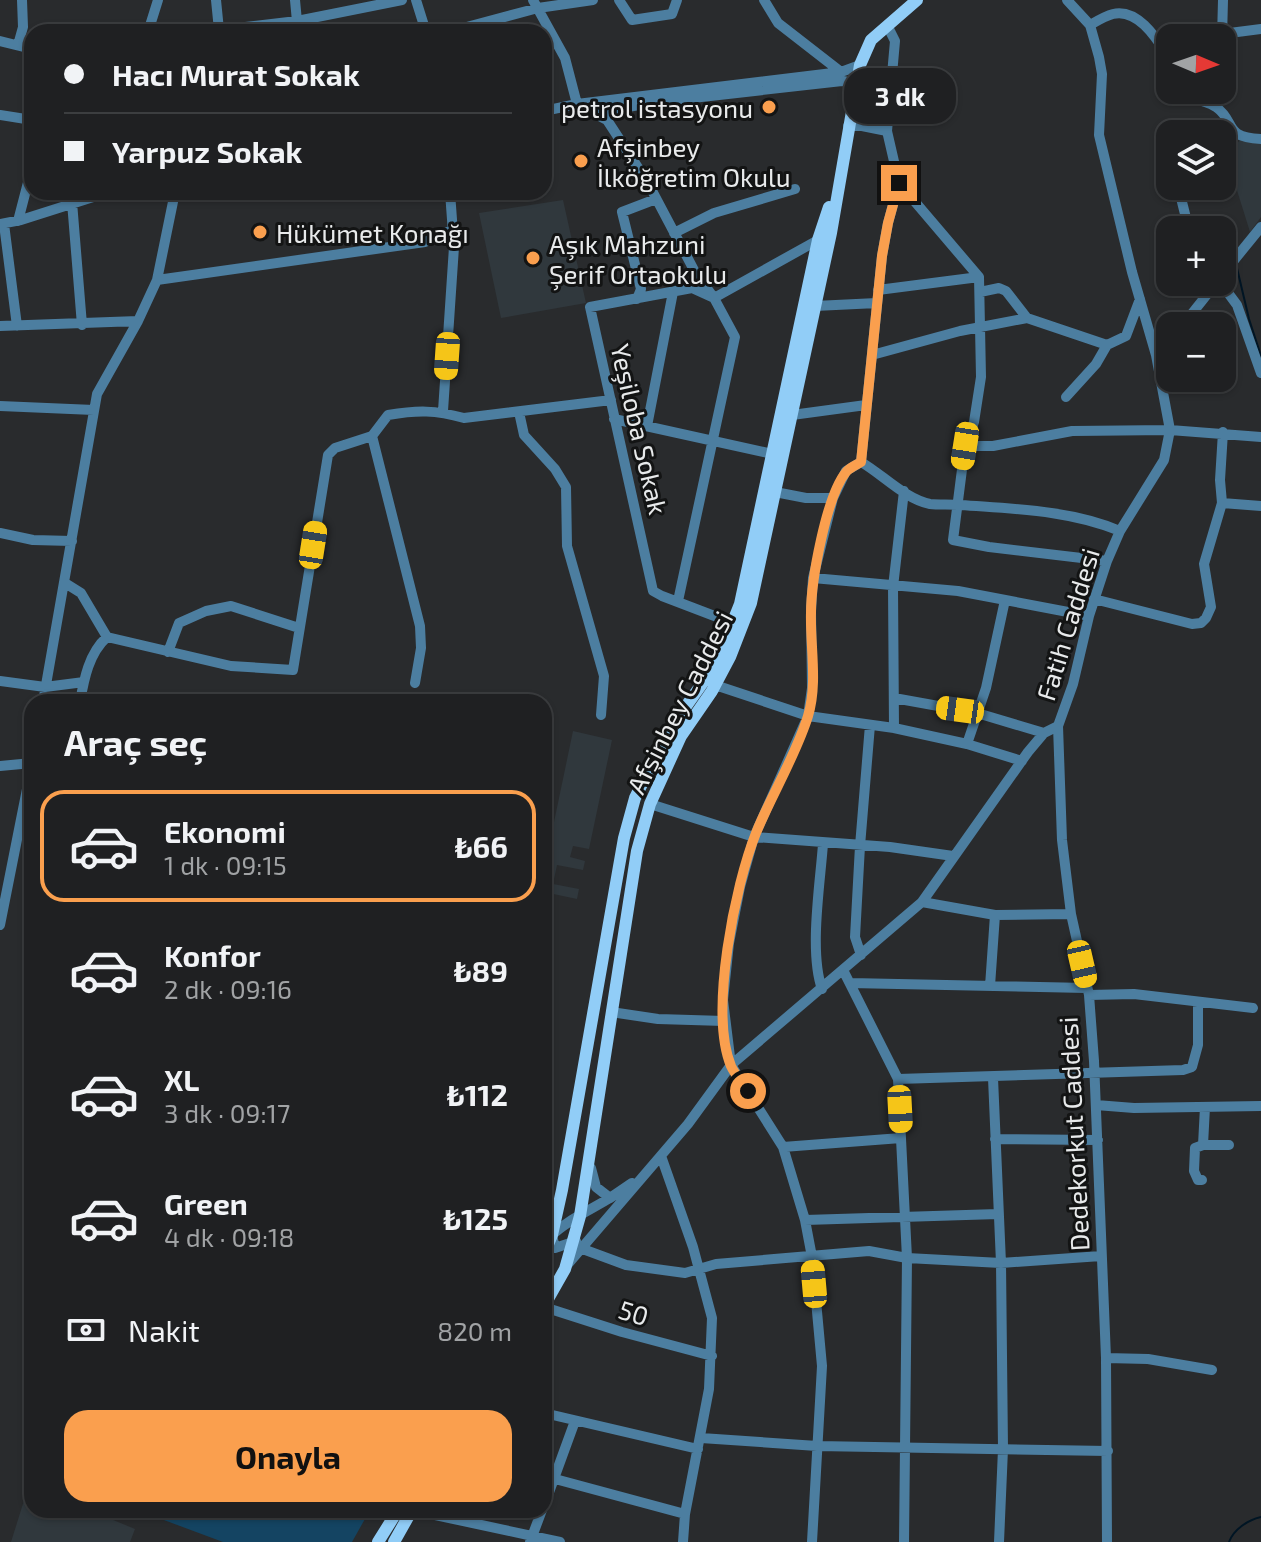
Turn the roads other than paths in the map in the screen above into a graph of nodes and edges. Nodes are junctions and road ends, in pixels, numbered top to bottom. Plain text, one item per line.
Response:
1 (22, 0) edge
2 (158, 0) edge
3 (216, 0) edge
4 (295, 0) edge
5 (402, 0) edge
6 (416, 0) edge
7 (593, 0) edge
8 (619, 0) edge
9 (677, 0) edge
10 (764, 0) edge
11 (908, 0) edge
12 (917, 0) edge
13 (1067, 0) edge
14 (1223, 0) edge
15 (536, 4) edge
16 (899, 15) junction
17 (150, 24) edge
18 (218, 24) edge
19 (298, 24) edge
20 (306, 24) edge
21 (424, 24) edge
22 (473, 24) edge
23 (547, 24) edge
24 (1221, 24) edge
25 (1090, 25) junction
26 (888, 27) junction
27 (1261, 29) edge
28 (552, 34) edge
29 (1236, 34) edge
30 (0, 41) edge
31 (1156, 42) edge
32 (18, 45) junction
33 (24, 47) edge
34 (860, 65) junction
35 (841, 72) junction
36 (857, 83) junction
37 (577, 104) junction
38 (1207, 104) edge
39 (1216, 104) edge
40 (1216, 107) junction
41 (552, 109) edge
42 (0, 115) edge
43 (24, 119) edge
44 (848, 126) junction
45 (887, 131) junction
46 (1261, 139) edge
47 (899, 183) junction
48 (795, 189) dead end
49 (24, 198) edge
50 (656, 199) junction
51 (79, 200) edge
52 (173, 200) edge
53 (451, 200) edge
54 (72, 202) junction
55 (18, 221) junction
56 (2, 224) edge
57 (1261, 227) edge
58 (454, 229) junction
59 (674, 233) junction
60 (823, 241) junction
61 (425, 242) junction
62 (454, 247) junction
63 (1236, 258) edge
64 (695, 272) junction
65 (979, 277) junction
66 (157, 280) junction
67 (692, 288) junction
68 (878, 290) junction
69 (673, 292) junction
70 (980, 292) junction
71 (1207, 296) edge
72 (1230, 296) edge
73 (714, 298) junction
74 (637, 299) junction
75 (1140, 299) junction
76 (877, 303) junction
77 (815, 306) junction
78 (1193, 312) edge
79 (1027, 318) junction
80 (138, 321) junction
81 (82, 325) junction
82 (0, 326) edge
83 (17, 326) junction
84 (980, 328) junction
85 (1107, 345) junction
86 (872, 355) junction
87 (1156, 355) edge
88 (1261, 373) edge
89 (1163, 392) edge
90 (1066, 397) dead end
91 (611, 400) junction
92 (866, 405) junction
93 (0, 406) edge
94 (94, 410) junction
95 (443, 411) junction
96 (519, 412) junction
97 (792, 415) junction
98 (614, 419) junction
99 (647, 426) junction
100 (1170, 430) junction
101 (1223, 432) junction
102 (372, 436) junction
103 (1261, 437) edge
104 (711, 440) junction
105 (965, 446) junction
106 (778, 455) junction
107 (861, 462) junction
108 (904, 491) junction
109 (775, 492) junction
110 (833, 498) junction
111 (1222, 503) junction
112 (956, 504) junction
113 (1261, 506) edge
114 (1120, 531) junction
115 (0, 533) edge
116 (72, 541) junction
117 (1107, 561) junction
118 (813, 578) junction
119 (65, 583) junction
120 (893, 587) junction
121 (1094, 599) junction
122 (1005, 600) junction
123 (678, 601) junction
124 (1089, 616) junction
125 (738, 625) junction
126 (299, 628) junction
127 (107, 637) junction
128 (168, 652) junction
129 (0, 681) edge
130 (84, 682) junction
131 (415, 683) dead end
132 (45, 687) junction
133 (712, 691) junction
134 (44, 694) edge
135 (82, 694) edge
136 (894, 698) junction
137 (977, 713) junction
138 (601, 715) dead end
139 (808, 716) junction
140 (870, 725) junction
141 (1058, 726) junction
142 (894, 728) junction
143 (1044, 733) junction
144 (967, 744) junction
145 (1022, 761) junction
146 (24, 764) edge
147 (0, 766) edge
148 (650, 804) junction
149 (24, 822) edge
150 (754, 837) junction
151 (823, 844) junction
152 (860, 846) junction
153 (953, 856) junction
154 (922, 902) junction
155 (1071, 914) junction
156 (995, 915) junction
157 (0, 925) edge
158 (861, 955) junction
159 (843, 970) junction
160 (850, 983) junction
161 (990, 986) junction
162 (822, 989) junction
163 (1088, 992) junction
164 (1198, 1002) junction
165 (1253, 1008) dead end
166 (611, 1012) junction
167 (724, 1021) junction
168 (731, 1065) junction
169 (1094, 1075) junction
170 (993, 1078) junction
171 (898, 1079) junction
172 (1096, 1105) junction
173 (1261, 1106) edge
174 (1205, 1107) junction
175 (901, 1138) junction
176 (995, 1139) junction
177 (1098, 1140) junction
178 (1203, 1145) junction
179 (1229, 1145) dead end
180 (783, 1147) junction
181 (661, 1156) junction
182 (590, 1163) junction
183 (644, 1176) junction
184 (1202, 1180) dead end
185 (610, 1198) junction
186 (998, 1214) junction
187 (905, 1215) junction
188 (580, 1216) junction
189 (805, 1220) junction
190 (552, 1235) junction
191 (577, 1246) junction
192 (1101, 1256) junction
193 (812, 1257) junction
194 (907, 1258) junction
195 (1001, 1263) junction
196 (699, 1268) junction
197 (552, 1292) edge
198 (552, 1309) edge
199 (712, 1356) junction
200 (1106, 1358) junction
201 (1212, 1370) dead end
202 (552, 1415) edge
203 (575, 1421) junction
204 (700, 1444) junction
205 (817, 1446) junction
206 (907, 1448) junction
207 (1003, 1449) junction
208 (1108, 1451) junction
209 (552, 1473) edge
210 (552, 1479) edge
211 (685, 1514) junction
212 (393, 1518) edge
213 (408, 1518) edge
214 (443, 1518) edge
215 (539, 1518) edge
216 (530, 1540) edge
217 (378, 1542) edge
218 (394, 1542) edge
219 (560, 1542) edge
220 (683, 1542) edge
221 (812, 1542) edge
222 (904, 1542) edge
223 (999, 1542) edge
224 (1107, 1542) edge

1 - 32 street
2 - 17 street
3 - 18 street
4 - 19 street
5 - 20 street
6 - 21 street
7 - 15 street
8 - 9 street
10 - 35 street
11 - 16 main road
12 - 16 main road
13 - 25 street, Fatih Caddesi
14 - 24 street
15 - 22 street
15 - 23 street
16 - 26 main road, Afşinbey Caddesi
25 - 31 street
25 - 75 street, Fatih Caddesi
26 - 34 main road, Afşinbey Caddesi
26 - 45 street
27 - 29 street
28 - 37 street
30 - 32 street
32 - 33 street
34 - 35 street
34 - 36 main road, Afşinbey Caddesi
35 - 37 street
36 - 37 street
36 - 44 main road, Afşinbey Caddesi
37 - 41 street
37 - 50 street
38 - 40 street
39 - 40 street
40 - 46 street
42 - 43 street
44 - 45 street
44 - 60 main road, Afşinbey Caddesi
45 - 47 street
47 - 65 street
47 - 68 street
48 - 59 street
49 - 55 street
50 - 59 street
50 - 74 street
51 - 54 street
52 - 66 street
53 - 58 street
54 - 55 street
54 - 81 street
55 - 56 street
56 - 83 street
57 - 63 street
58 - 61 street
58 - 62 street
59 - 64 street
60 - 73 street
60 - 77 main road, Afşinbey Caddesi
60 - 106 main road, Afşinbey Caddesi
61 - 62 street
61 - 66 street
62 - 95 street
64 - 67 street
64 - 73 street
65 - 68 street
65 - 70 street
66 - 80 street
67 - 69 street, Yeşiloba Sokak
67 - 73 street
68 - 76 street
69 - 74 street, Yeşiloba Sokak
69 - 99 street
70 - 79 street
70 - 84 street
71 - 78 street
72 - 88 street
73 - 104 street
74 - 91 street, Yeşiloba Sokak
75 - 85 street
75 - 87 street, Fatih Caddesi
76 - 77 street
76 - 86 street
77 - 97 main road, Afşinbey Caddesi
79 - 84 street
79 - 85 street
80 - 81 street
80 - 94 street
81 - 83 street
82 - 83 street
84 - 86 street
84 - 105 street
85 - 90 street
86 - 92 street
89 - 100 street, Fatih Caddesi
91 - 96 street
91 - 98 street, Yeşiloba Sokak
92 - 97 street
92 - 107 street
93 - 94 street
94 - 116 street
95 - 96 street
95 - 102 street
96 - 138 street
97 - 106 main road, Afşinbey Caddesi
98 - 99 street
98 - 123 street, Yeşiloba Sokak
99 - 104 street
100 - 101 street
100 - 105 street
100 - 114 street, Fatih Caddesi
101 - 103 street
101 - 111 street
102 - 126 street
102 - 131 street
104 - 106 street
104 - 123 street
105 - 112 street
106 - 109 main road, Afşinbey Caddesi
106 - 125 main road, Afşinbey Caddesi
107 - 108 street
107 - 110 street
108 - 112 street
108 - 120 street
109 - 110 street
109 - 125 main road, Afşinbey Caddesi
110 - 118 street
111 - 113 street
111 - 121 street
112 - 114 street
112 - 117 street
114 - 117 street, Fatih Caddesi
115 - 116 street
116 - 119 street
117 - 121 street, Fatih Caddesi
118 - 120 street
118 - 139 street
119 - 127 street
119 - 132 street
120 - 122 street
120 - 136 street
121 - 124 street, Fatih Caddesi
122 - 124 street
122 - 137 street
123 - 125 street, Yeşiloba Sokak
124 - 141 street, Fatih Caddesi
125 - 133 main road, Afşinbey Caddesi
125 - 190 main road, Afşinbey Caddesi
126 - 128 street
126 - 128 street
127 - 128 street
127 - 130 street
129 - 132 street
130 - 132 street
130 - 135 street
132 - 134 street
133 - 139 street
133 - 148 main road, Afşinbey Caddesi
136 - 137 street
136 - 142 street
137 - 143 street
137 - 144 street
139 - 140 street
139 - 150 street
140 - 142 street
140 - 152 street
141 - 143 street, Fatih Caddesi
141 - 155 street, Dedekorkut Caddesi
142 - 144 street
143 - 145 street, Fatih Caddesi
144 - 145 street
145 - 153 street, Fatih Caddesi
146 - 147 street
148 - 150 street
148 - 166 main road, Afşinbey Caddesi
149 - 157 street
150 - 151 street
150 - 167 street
151 - 152 street
151 - 162 street
152 - 153 street
152 - 158 street
153 - 154 street, Fatih Caddesi
154 - 156 street
154 - 158 street, Fatih Caddesi
155 - 156 street
155 - 163 street, Dedekorkut Caddesi
156 - 161 street
158 - 159 street, Fatih Caddesi
159 - 160 street
159 - 162 street, Fatih Caddesi
160 - 161 street
160 - 171 street
161 - 163 street
162 - 168 street, Fatih Caddesi
163 - 164 street
163 - 169 street, Dedekorkut Caddesi
164 - 165 street
164 - 169 street
166 - 167 street
166 - 182 main road, Afşinbey Caddesi
167 - 168 street
168 - 180 street
168 - 181 street, Fatih Caddesi
169 - 170 street
169 - 172 street, Dedekorkut Caddesi
170 - 171 street
170 - 176 street
171 - 175 street
172 - 174 street
172 - 177 street, Dedekorkut Caddesi
173 - 174 street
174 - 178 street
175 - 180 street
175 - 187 street
176 - 177 street
176 - 186 street
177 - 192 street, Dedekorkut Caddesi
178 - 179 street
178 - 184 street
180 - 189 street
181 - 183 street, Fatih Caddesi
181 - 196 street
182 - 185 street
182 - 188 main road, Afşinbey Caddesi
183 - 185 street
183 - 191 street
185 - 188 street
186 - 187 street
186 - 195 street
187 - 189 street
187 - 194 street
188 - 190 street
188 - 191 main road, Afşinbey Caddesi
189 - 193 street
190 - 191 street
191 - 196 street
191 - 197 main road, Afşinbey Caddesi
192 - 195 street
192 - 200 street, Dedekorkut Caddesi
193 - 194 street
193 - 196 street
193 - 205 street
194 - 195 street
194 - 206 street
195 - 207 street
196 - 199 street
198 - 199 street, 50
199 - 204 street
200 - 201 street
200 - 208 street, Dedekorkut Caddesi
202 - 203 street
203 - 204 street
203 - 209 street
204 - 205 street
204 - 211 street
205 - 206 street
205 - 221 street
206 - 207 street
206 - 222 street
207 - 208 street
207 - 223 street
208 - 224 street, Dedekorkut Caddesi
210 - 211 street
211 - 220 street
212 - 217 main road
213 - 218 main road
214 - 216 street
215 - 216 street
216 - 219 street

